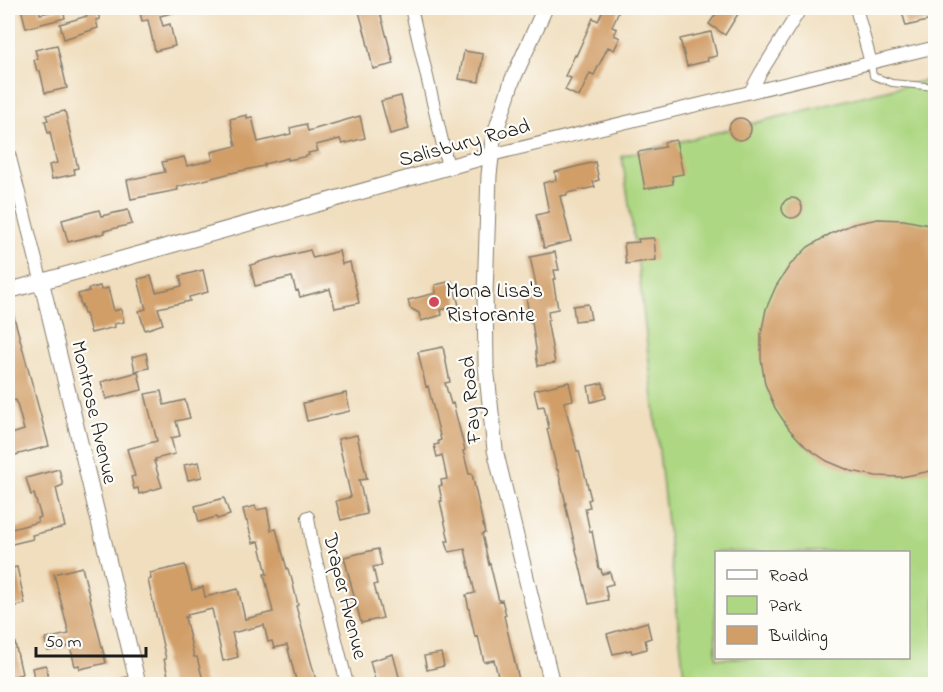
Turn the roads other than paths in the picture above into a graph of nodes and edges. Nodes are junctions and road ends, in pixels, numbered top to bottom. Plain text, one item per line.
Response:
1 (411, 8) edge
2 (545, 8) edge
3 (801, 8) edge
4 (856, 8) edge
5 (936, 47) edge
6 (871, 63) junction
7 (936, 87) edge
8 (750, 92) junction
9 (8, 150) edge
10 (491, 155) junction
11 (448, 167) junction
12 (41, 280) junction
13 (8, 291) edge
14 (308, 517) dead end
15 (133, 683) edge
16 (347, 684) edge
17 (552, 684) edge

1 - 11 street
2 - 10 street, Fay Road
3 - 8 street
4 - 6 street
5 - 6 street, Salisbury Road
6 - 7 lane
6 - 8 street, Salisbury Road
8 - 10 street, Salisbury Road
9 - 12 street, Montrose Avenue
10 - 11 street, Salisbury Road
10 - 17 street, Fay Road
11 - 12 street, Salisbury Road
12 - 13 street, Salisbury Road
12 - 15 street, Montrose Avenue
14 - 16 street, Draper Avenue

